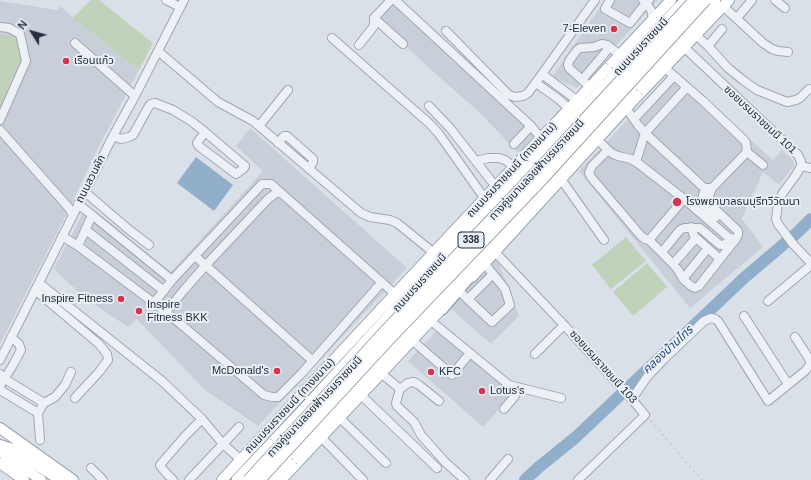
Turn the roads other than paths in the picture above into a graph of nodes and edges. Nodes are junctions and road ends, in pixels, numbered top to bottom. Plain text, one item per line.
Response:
1 (166, 0) edge
2 (391, 0) edge
3 (395, 0) edge
4 (595, 0) edge
5 (610, 0) edge
6 (671, 0) edge
7 (686, 0) edge
8 (694, 0) edge
9 (706, 0) edge
10 (752, 0) edge
11 (775, 0) edge
12 (646, 1) edge
13 (723, 2) edge
14 (182, 4) edge
15 (785, 8) dead end
16 (374, 18) junction
17 (737, 18) junction
18 (653, 19) junction
19 (0, 27) edge
20 (722, 29) dead end
21 (446, 31) dead end
22 (696, 35) junction
23 (332, 38) dead end
24 (75, 43) dead end
25 (402, 44) dead end
26 (359, 45) dead end
27 (708, 46) junction
28 (610, 47) junction
29 (684, 47) junction
30 (158, 51) junction
31 (788, 52) dead end
32 (620, 55) junction
33 (665, 68) junction
34 (542, 74) junction
35 (674, 76) junction
36 (582, 80) junction
37 (536, 83) junction
38 (590, 87) junction
39 (687, 87) junction
40 (808, 89) dead end
41 (288, 90) dead end
42 (135, 96) junction
43 (578, 101) junction
44 (429, 106) dead end
45 (626, 108) junction
46 (567, 112) junction
47 (634, 119) junction
48 (0, 120) edge
49 (259, 126) junction
50 (530, 126) junction
51 (0, 130) edge
52 (205, 132) junction
53 (645, 132) junction
54 (113, 136) junction
55 (541, 138) junction
56 (598, 139) junction
57 (514, 144) dead end
58 (608, 150) junction
59 (747, 152) junction
60 (476, 161) junction
61 (636, 162) junction
62 (763, 165) dead end
63 (801, 166) junction
64 (519, 168) junction
65 (811, 168) edge
66 (561, 179) junction
67 (546, 183) junction
68 (496, 187) junction
69 (708, 188) junction
70 (85, 192) junction
71 (281, 193) junction
72 (485, 199) junction
73 (684, 200) junction
74 (78, 204) junction
75 (73, 214) junction
76 (92, 215) junction
77 (691, 227) junction
78 (86, 230) junction
79 (62, 236) junction
80 (727, 236) dead end
81 (696, 238) junction
82 (604, 240) dead end
83 (648, 240) junction
84 (78, 246) junction
85 (150, 246) dead end
86 (708, 248) junction
87 (434, 252) junction
88 (495, 252) junction
89 (662, 252) junction
90 (195, 256) junction
91 (720, 260) junction
92 (484, 263) junction
93 (673, 264) junction
94 (811, 264) edge
95 (206, 266) junction
96 (493, 274) junction
97 (683, 279) junction
98 (172, 280) junction
99 (382, 282) junction
100 (37, 287) junction
101 (164, 291) junction
102 (459, 291) junction
103 (395, 294) junction
104 (468, 299) junction
105 (768, 301) dead end
106 (154, 303) junction
107 (442, 309) junction
108 (166, 312) junction
109 (744, 316) dead end
110 (431, 321) junction
111 (564, 325) junction
112 (11, 337) junction
113 (795, 337) dead end
114 (413, 341) junction
115 (470, 353) junction
116 (535, 354) dead end
117 (0, 360) edge
118 (313, 361) junction
119 (71, 372) dead end
120 (302, 373) junction
121 (382, 374) junction
122 (3, 377) edge
123 (312, 382) junction
124 (788, 384) junction
125 (509, 385) junction
126 (0, 386) edge
127 (400, 389) junction
128 (0, 390) edge
129 (362, 395) junction
130 (75, 398) dead end
131 (561, 398) dead end
132 (631, 398) junction
133 (439, 401) dead end
134 (44, 403) junction
135 (504, 409) dead end
136 (38, 413) junction
137 (202, 418) junction
138 (340, 418) junction
139 (239, 427) dead end
140 (0, 428) edge
141 (321, 437) junction
142 (40, 440) dead end
143 (223, 444) junction
144 (0, 445) edge
145 (0, 451) edge
146 (241, 460) junction
147 (508, 460) dead end
148 (0, 463) edge
149 (386, 463) dead end
150 (91, 468) dead end
151 (437, 468) dead end
152 (100, 479) edge
153 (283, 479) edge
154 (24, 480) edge
155 (41, 480) edge
156 (60, 480) edge
157 (73, 480) edge
158 (173, 480) edge
159 (189, 480) edge
160 (222, 480) edge
161 (237, 480) edge
162 (248, 480) edge
163 (260, 480) edge
164 (269, 480) edge
165 (363, 480) edge
166 (465, 480) edge
167 (490, 480) edge
168 (578, 480) edge

1 - 14 street
2 - 16 street
3 - 50 street
4 - 34 street
5 - 12 street
6 - 18 main road, ถนนบรมราชชนนี (ทางขนาน) / 338
7 - 64 highway, ถนนบรมราชชนนี / 338
8 - 162 main road, ทางคู่ขนานลอยฟ้าบรมราชชนนี / 338, bridge
9 - 163 main road, ทางคู่ขนานลอยฟ้าบรมราชชนนี / 338, bridge
10 - 17 street
11 - 15 street
12 - 18 street
13 - 17 street
13 - 22 main road, 338
13 - 67 highway, ถนนบรมราชชนนี / 338
14 - 30 street, ถนนสวนผัก
16 - 25 street
16 - 26 street
17 - 31 street
18 - 32 main road, ถนนบรมราชชนนี (ทางขนาน) / 338
19 - 48 street
20 - 27 street
21 - 37 street
22 - 27 street
22 - 29 main road, 338
23 - 72 street
24 - 42 street
27 - 40 street
28 - 32 street
28 - 36 street
28 - 36 street
29 - 33 main road, 338
29 - 63 street, ซอยบรมราชชนนี 101
30 - 42 street, ถนนสวนผัก
30 - 49 street
32 - 38 main road, ถนนบรมราชชนนี (ทางขนาน) / 338
33 - 35 street
33 - 45 main road, 338
34 - 37 street
34 - 43 street
35 - 39 street
35 - 47 street
36 - 38 street
37 - 46 street
38 - 43 main road, ถนนบรมราชชนนี (ทางขนาน) / 338
39 - 53 street
39 - 59 street
41 - 49 street
42 - 54 street, ถนนสวนผัก
43 - 46 main road, ถนนบรมราชชนนี (ทางขนาน) / 338
44 - 60 street
45 - 47 street
45 - 56 main road, 338
46 - 55 main road, ถนนบรมราชชนนี (ทางขนาน) / 338
46 - 64 highway
47 - 53 street
49 - 87 street
50 - 55 street
50 - 57 street
51 - 75 street
52 - 52 street
52 - 54 street
53 - 61 street
53 - 69 street
54 - 70 street, ถนนสวนผัก
55 - 64 main road, ถนนบรมราชชนนี (ทางขนาน) / 338
56 - 58 street
56 - 66 main road, 338
58 - 61 street
58 - 83 street
59 - 62 street
59 - 69 street
60 - 64 street
60 - 68 street
61 - 73 street
63 - 65 street
63 - 94 street, ซอยบรมราชชนนี 101
64 - 68 main road, ถนนบรมราชชนนี (ทางขนาน) / 338
64 - 161 highway, ถนนบรมราชชนนี / 338
66 - 82 street
66 - 88 main road, 338
67 - 107 highway
67 - 164 highway, ถนนบรมราชชนนี / 338
68 - 72 main road, ถนนบรมราชชนนี (ทางขนาน) / 338
69 - 77 street
69 - 91 street
70 - 74 street, ถนนสวนผัก
70 - 85 street
71 - 90 street
71 - 95 street
71 - 99 street
72 - 87 main road, ถนนบรมราชชนนี (ทางขนาน) / 338
73 - 80 street
73 - 83 street
74 - 75 street, ถนนสวนผัก
74 - 76 street
75 - 79 street, ถนนสวนผัก
76 - 78 street
76 - 98 street
77 - 81 street
77 - 89 street
78 - 84 street
78 - 101 street
79 - 84 street
79 - 100 street, ถนนสวนผัก
81 - 86 street
81 - 93 street
83 - 89 street
84 - 106 street
86 - 91 street
86 - 97 street
87 - 103 main road, ถนนบรมราชชนนี (ทางขนาน) / 338
88 - 92 main road, 338
88 - 111 street, ซอยบรมราชชนนี 103
89 - 93 street
90 - 95 street
90 - 98 street
91 - 97 street
92 - 96 street
92 - 102 main road, 338
93 - 97 street
94 - 105 street
95 - 108 street
95 - 118 street
96 - 104 street
96 - 104 street
98 - 101 street
99 - 103 street
99 - 118 street
100 - 112 street, ถนนสวนผัก
100 - 130 street
100 - 137 street
101 - 106 street
102 - 104 street
102 - 107 main road, 338
103 - 123 main road, ถนนบรมราชชนนี (ทางขนาน) / 338
106 - 108 street
107 - 110 main road, 338
108 - 120 street
109 - 124 street
110 - 114 main road, 338
110 - 115 street
111 - 116 street
111 - 132 street, ซอยบรมราชชนนี 103
112 - 117 street, ถนนสวนผัก
112 - 122 street
113 - 124 street
114 - 115 street
114 - 121 main road, 338
115 - 125 street
118 - 120 street
119 - 134 street
120 - 123 street
121 - 127 street
121 - 129 main road, 338
122 - 126 street
122 - 134 street
123 - 146 main road, ถนนบรมราชชนนี (ทางขนาน) / 338
124 - 132 street
125 - 131 street
125 - 135 street
127 - 133 street
127 - 166 street
128 - 136 street
129 - 138 main road, 338
129 - 151 street
132 - 168 street, ซอยบรมราชชนนี 103
134 - 136 street
136 - 142 street
137 - 143 street
137 - 158 street
138 - 141 main road, 338
138 - 149 street
139 - 143 street
140 - 157 main road
141 - 153 main road, 338
141 - 165 street
143 - 146 street
143 - 159 street
144 - 156 main road
145 - 155 main road
146 - 160 main road, ถนนบรมราชชนนี (ทางขนาน) / 338
147 - 167 street
148 - 154 main road
150 - 152 street

